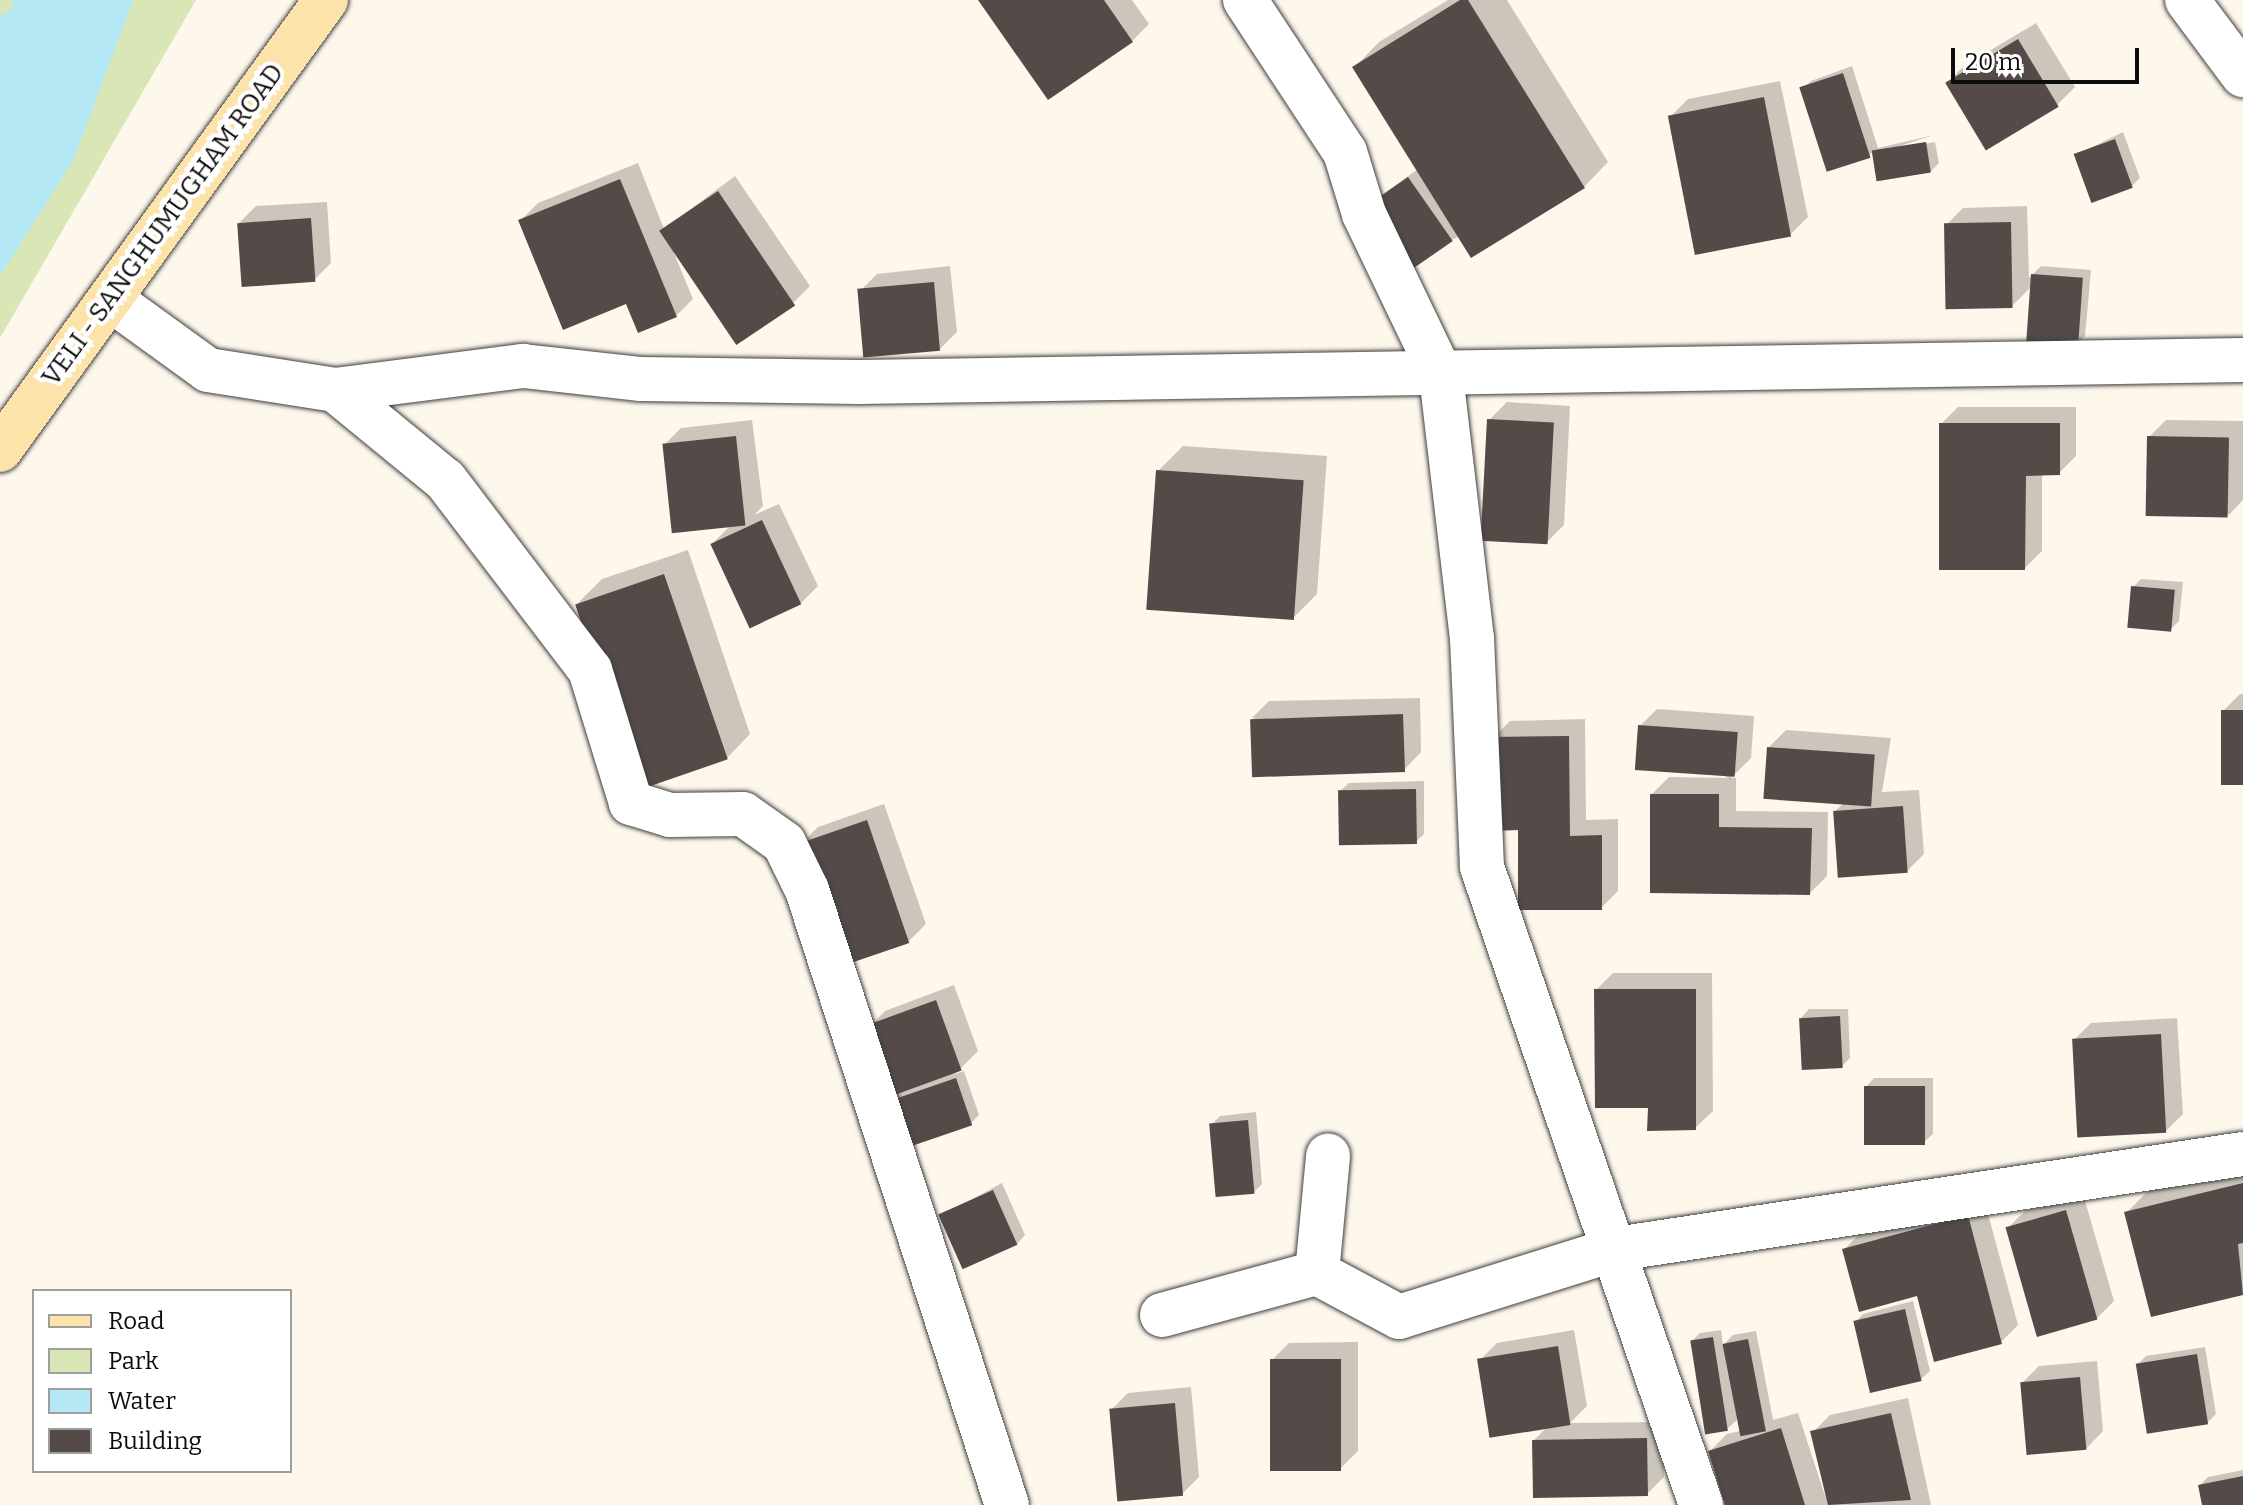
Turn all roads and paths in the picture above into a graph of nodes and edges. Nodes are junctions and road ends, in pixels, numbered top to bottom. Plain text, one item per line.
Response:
1 (326, 0) edge
2 (1245, 0) edge
3 (2187, 0) edge
4 (2243, 75) edge
5 (110, 299) junction
6 (2243, 360) edge
7 (1441, 375) junction
8 (335, 390) junction
9 (0, 450) edge
10 (2243, 1154) edge
11 (1328, 1156) dead end
12 (1616, 1249) junction
13 (1317, 1273) junction
14 (1162, 1315) dead end
15 (1007, 1505) edge
16 (1701, 1505) edge

1 - 5 main road, VELI - SANGHUMUGHAM ROAD
2 - 7 street
3 - 4 street
5 - 8 street
5 - 9 main road, VELI - SANGHUMUGHAM ROAD
6 - 7 street
7 - 8 street
7 - 12 street
8 - 15 street
10 - 12 street
11 - 13 street
12 - 13 street
12 - 16 street
13 - 14 street

